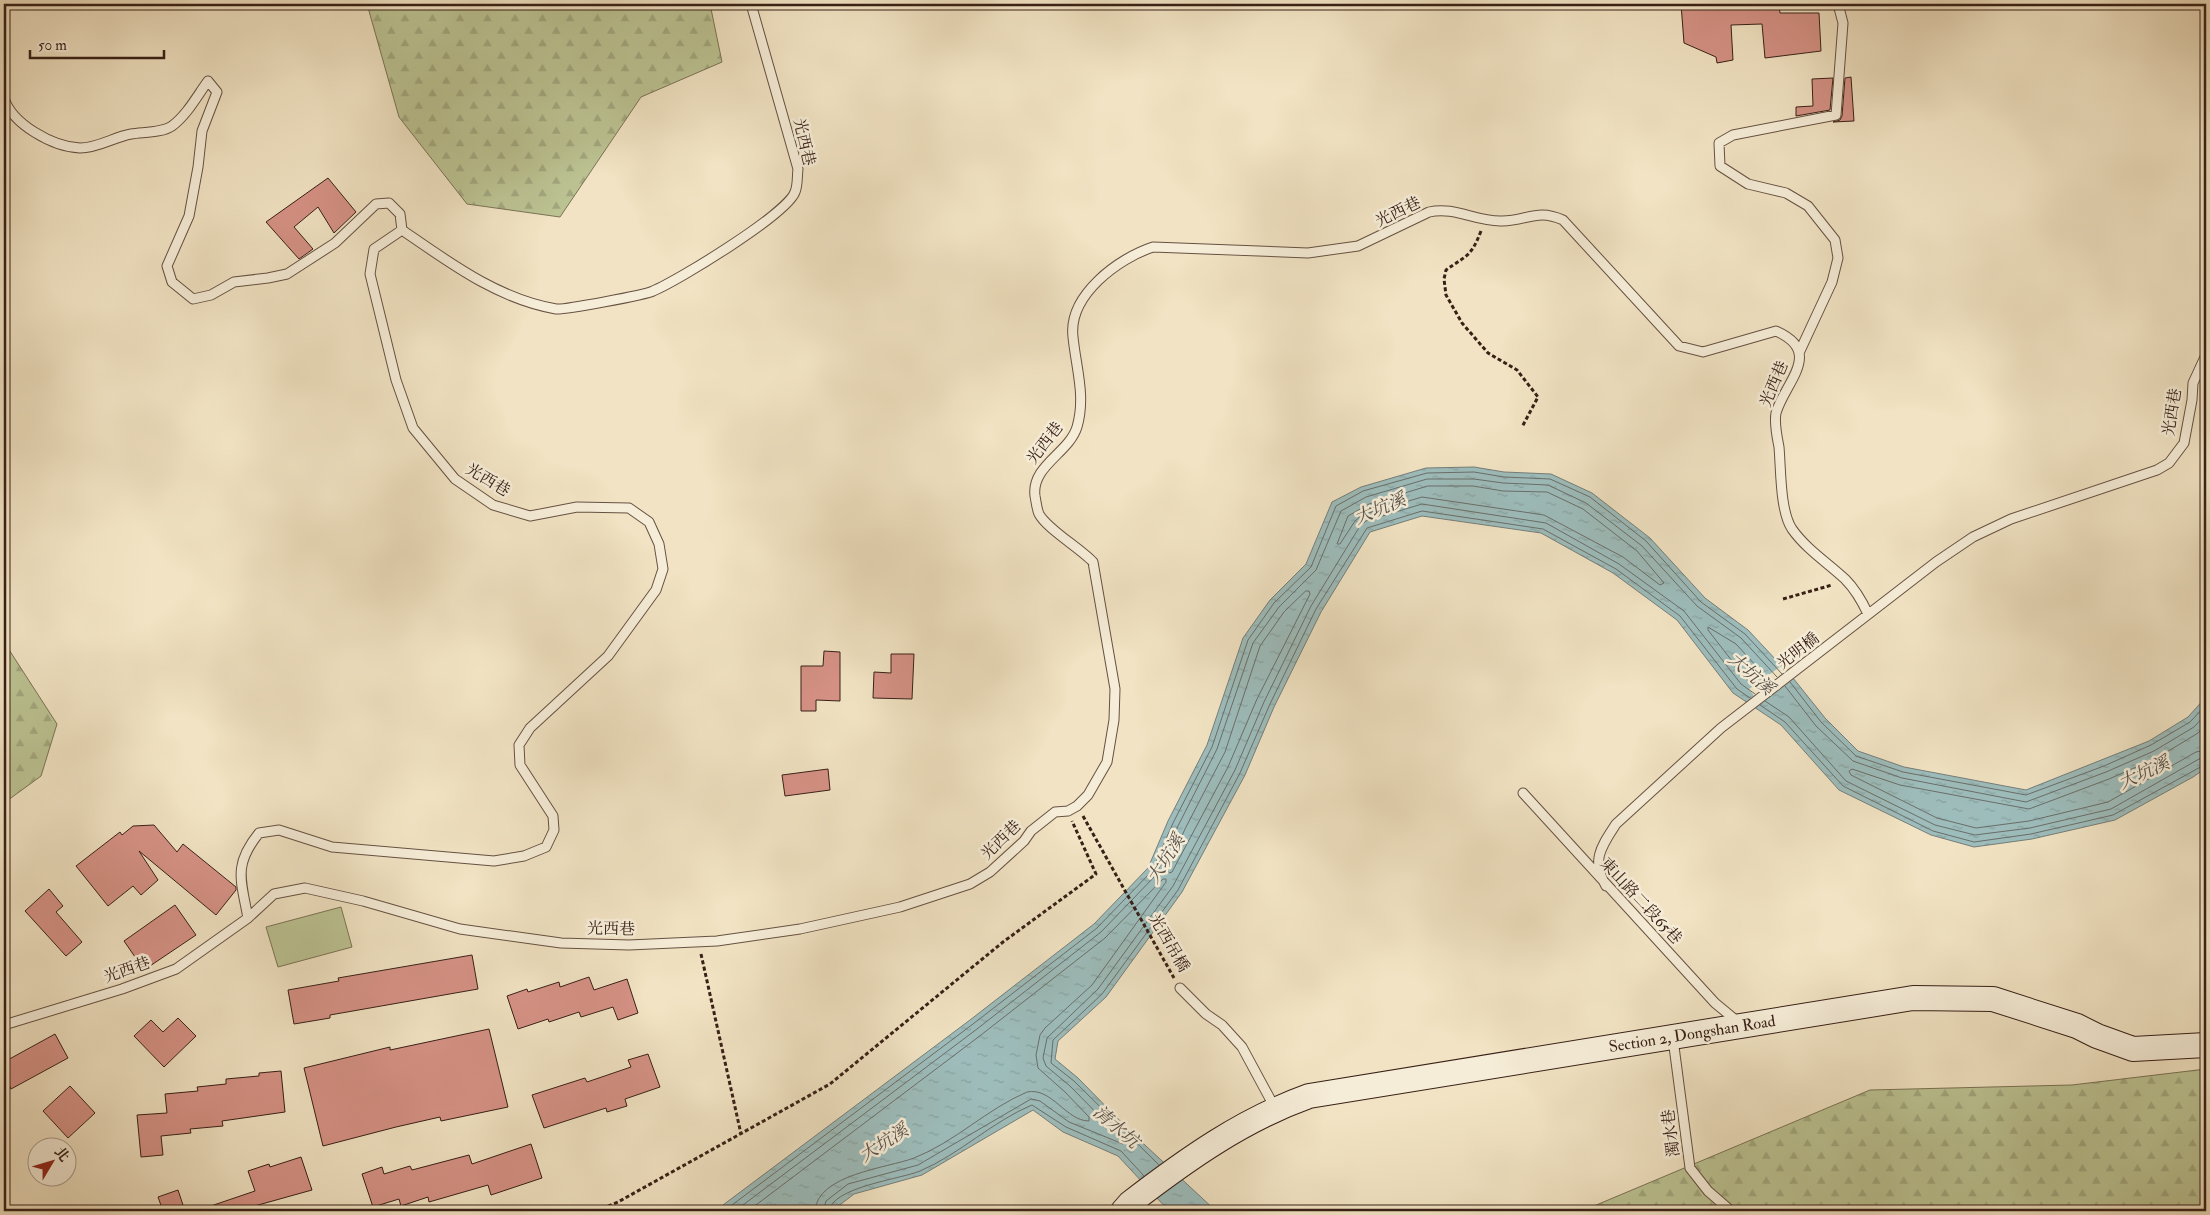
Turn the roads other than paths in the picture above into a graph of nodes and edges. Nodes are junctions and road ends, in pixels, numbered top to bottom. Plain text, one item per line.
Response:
1 (751, 4) edge
2 (1838, 4) edge
3 (4, 98) edge
4 (402, 230) junction
5 (1799, 353) junction
6 (2206, 355) edge
7 (1868, 614) junction
8 (1845, 633) joint
9 (1522, 793) dead end
10 (1606, 886) junction
11 (248, 918) junction
12 (1180, 988) road end
13 (4, 1025) edge
14 (1742, 1025) junction
15 (1673, 1036) junction
16 (2206, 1045) edge
17 (1276, 1108) junction
18 (1126, 1207) edge
19 (1731, 1211) edge

1 - 4 lane, 光西巷
2 - 5 lane
3 - 4 lane
4 - 11 lane, 光西巷
5 - 7 lane, 光西巷
5 - 11 lane, 光西巷
6 - 7 lane, 光西巷
7 - 8 lane, 光西巷
8 - 10 lane, 光明橋
9 - 10 lane, 東山路二段65巷
10 - 14 lane, 東山路二段65巷
11 - 13 lane, 光西巷
12 - 17 lane
14 - 15 main road, Section 2, Dongshan Road
14 - 16 main road, Section 2, Dongshan Road
15 - 17 main road, Section 2, Dongshan Road
15 - 19 lane, 濁水巷
17 - 18 main road, Section 2, Dongshan Road

